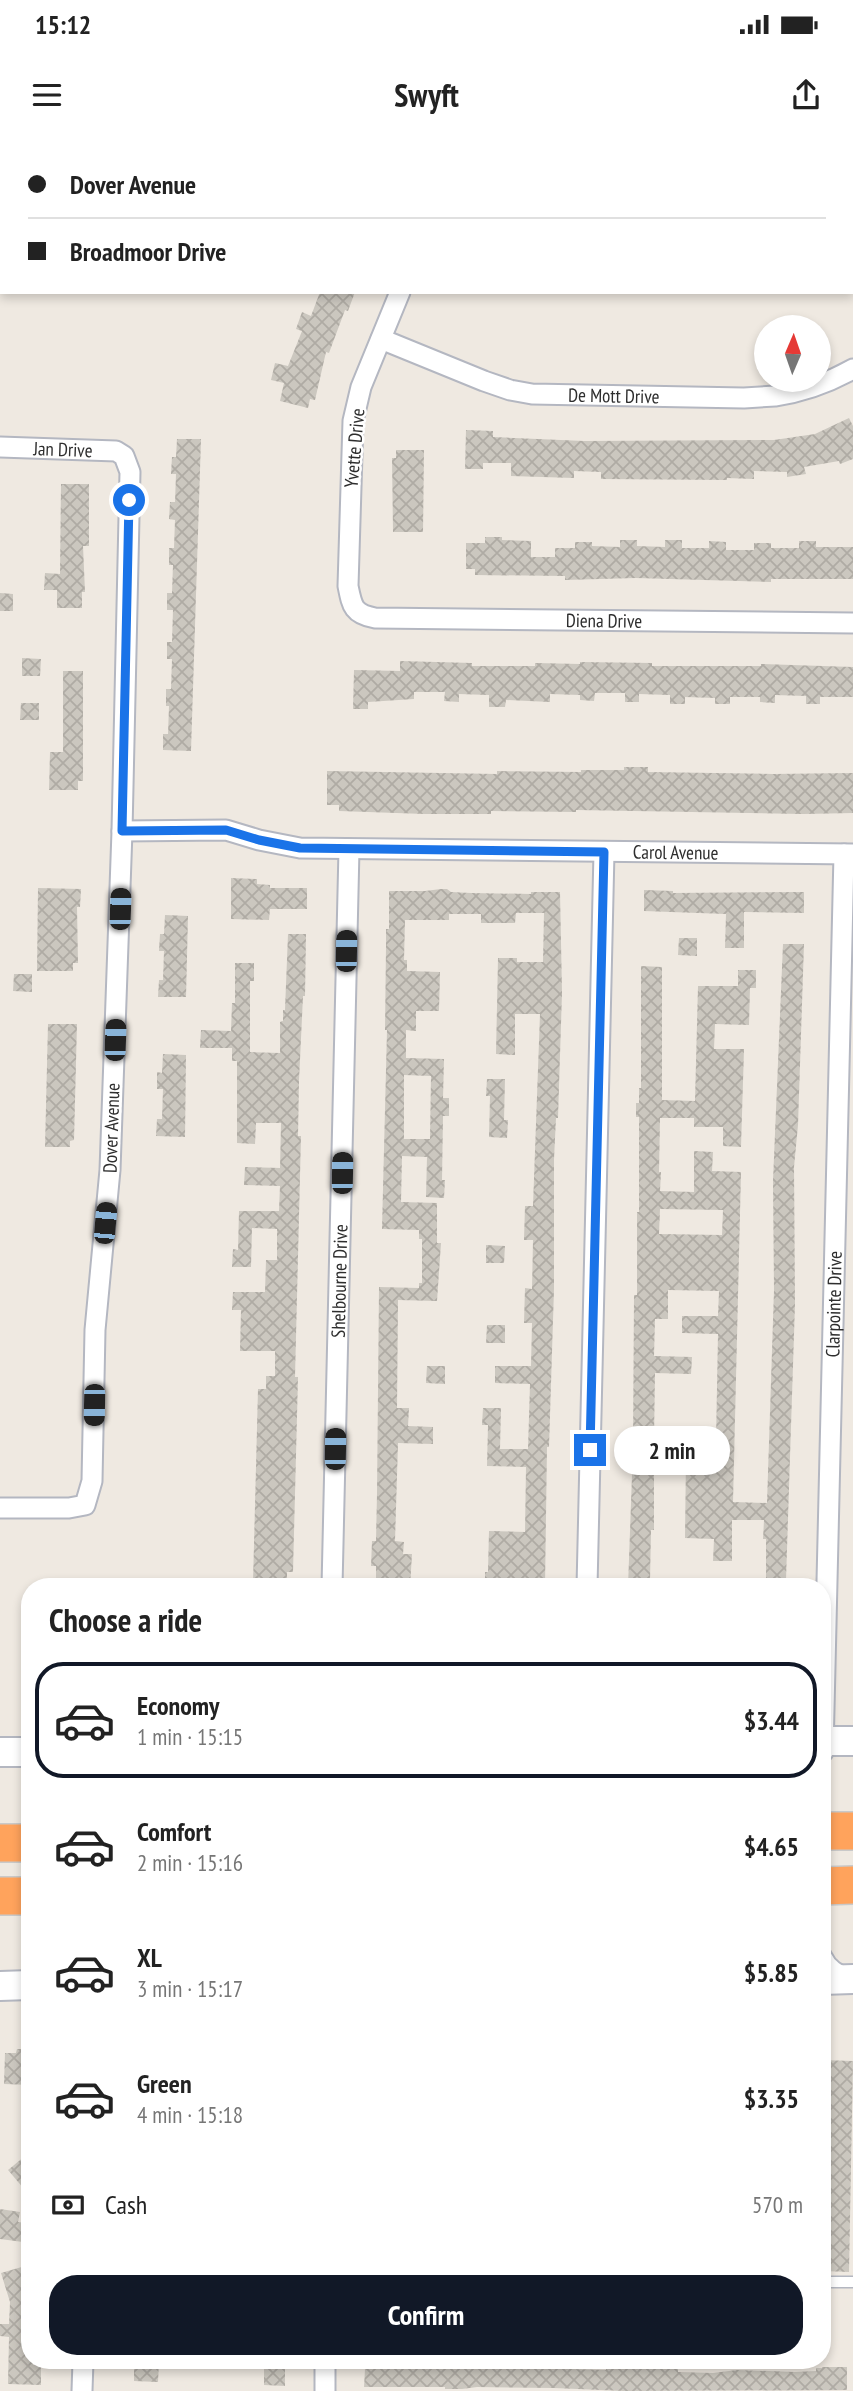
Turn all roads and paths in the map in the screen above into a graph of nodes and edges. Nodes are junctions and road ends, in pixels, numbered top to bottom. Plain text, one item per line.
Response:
1 (399, 294) edge
2 (380, 339) junction
3 (853, 369) edge
4 (0, 447) edge
5 (124, 456) joint
6 (356, 611) joint
7 (853, 622) edge
8 (122, 831) junction
9 (349, 849) junction
10 (604, 852) junction
11 (849, 854) edge
12 (0, 1508) edge
13 (332, 1578) edge
14 (587, 1578) edge
15 (828, 1578) edge
16 (853, 1741) edge
17 (831, 1744) edge
18 (0, 1752) edge
19 (21, 1752) edge
20 (831, 1831) edge
21 (853, 1831) edge
22 (0, 1843) edge
23 (21, 1843) edge
24 (853, 1885) edge
25 (831, 1886) edge
26 (0, 1896) edge
27 (21, 1896) edge
28 (21, 1985) edge
29 (0, 1986) edge
30 (831, 2282) edge
31 (853, 2282) edge
32 (83, 2369) edge
33 (325, 2369) edge
34 (82, 2391) edge
35 (325, 2391) edge

1 - 2 street, Yvette Drive
2 - 3 street, De Mott Drive
2 - 6 street, Yvette Drive
4 - 5 street, Jan Drive
5 - 8 street, Dover Avenue
6 - 7 street, Diena Drive
8 - 9 street, Carol Avenue
8 - 12 street, Dover Avenue
9 - 10 street, Carol Avenue
9 - 13 street, Shelbourne Drive
10 - 11 street, Carol Avenue
10 - 14 street
11 - 15 street, Clarpointe Drive
16 - 17 main road
18 - 19 main road
20 - 21 highway
22 - 23 highway
24 - 25 highway
26 - 27 highway
28 - 29 main road
30 - 31 lane
32 - 34 street
33 - 35 street

